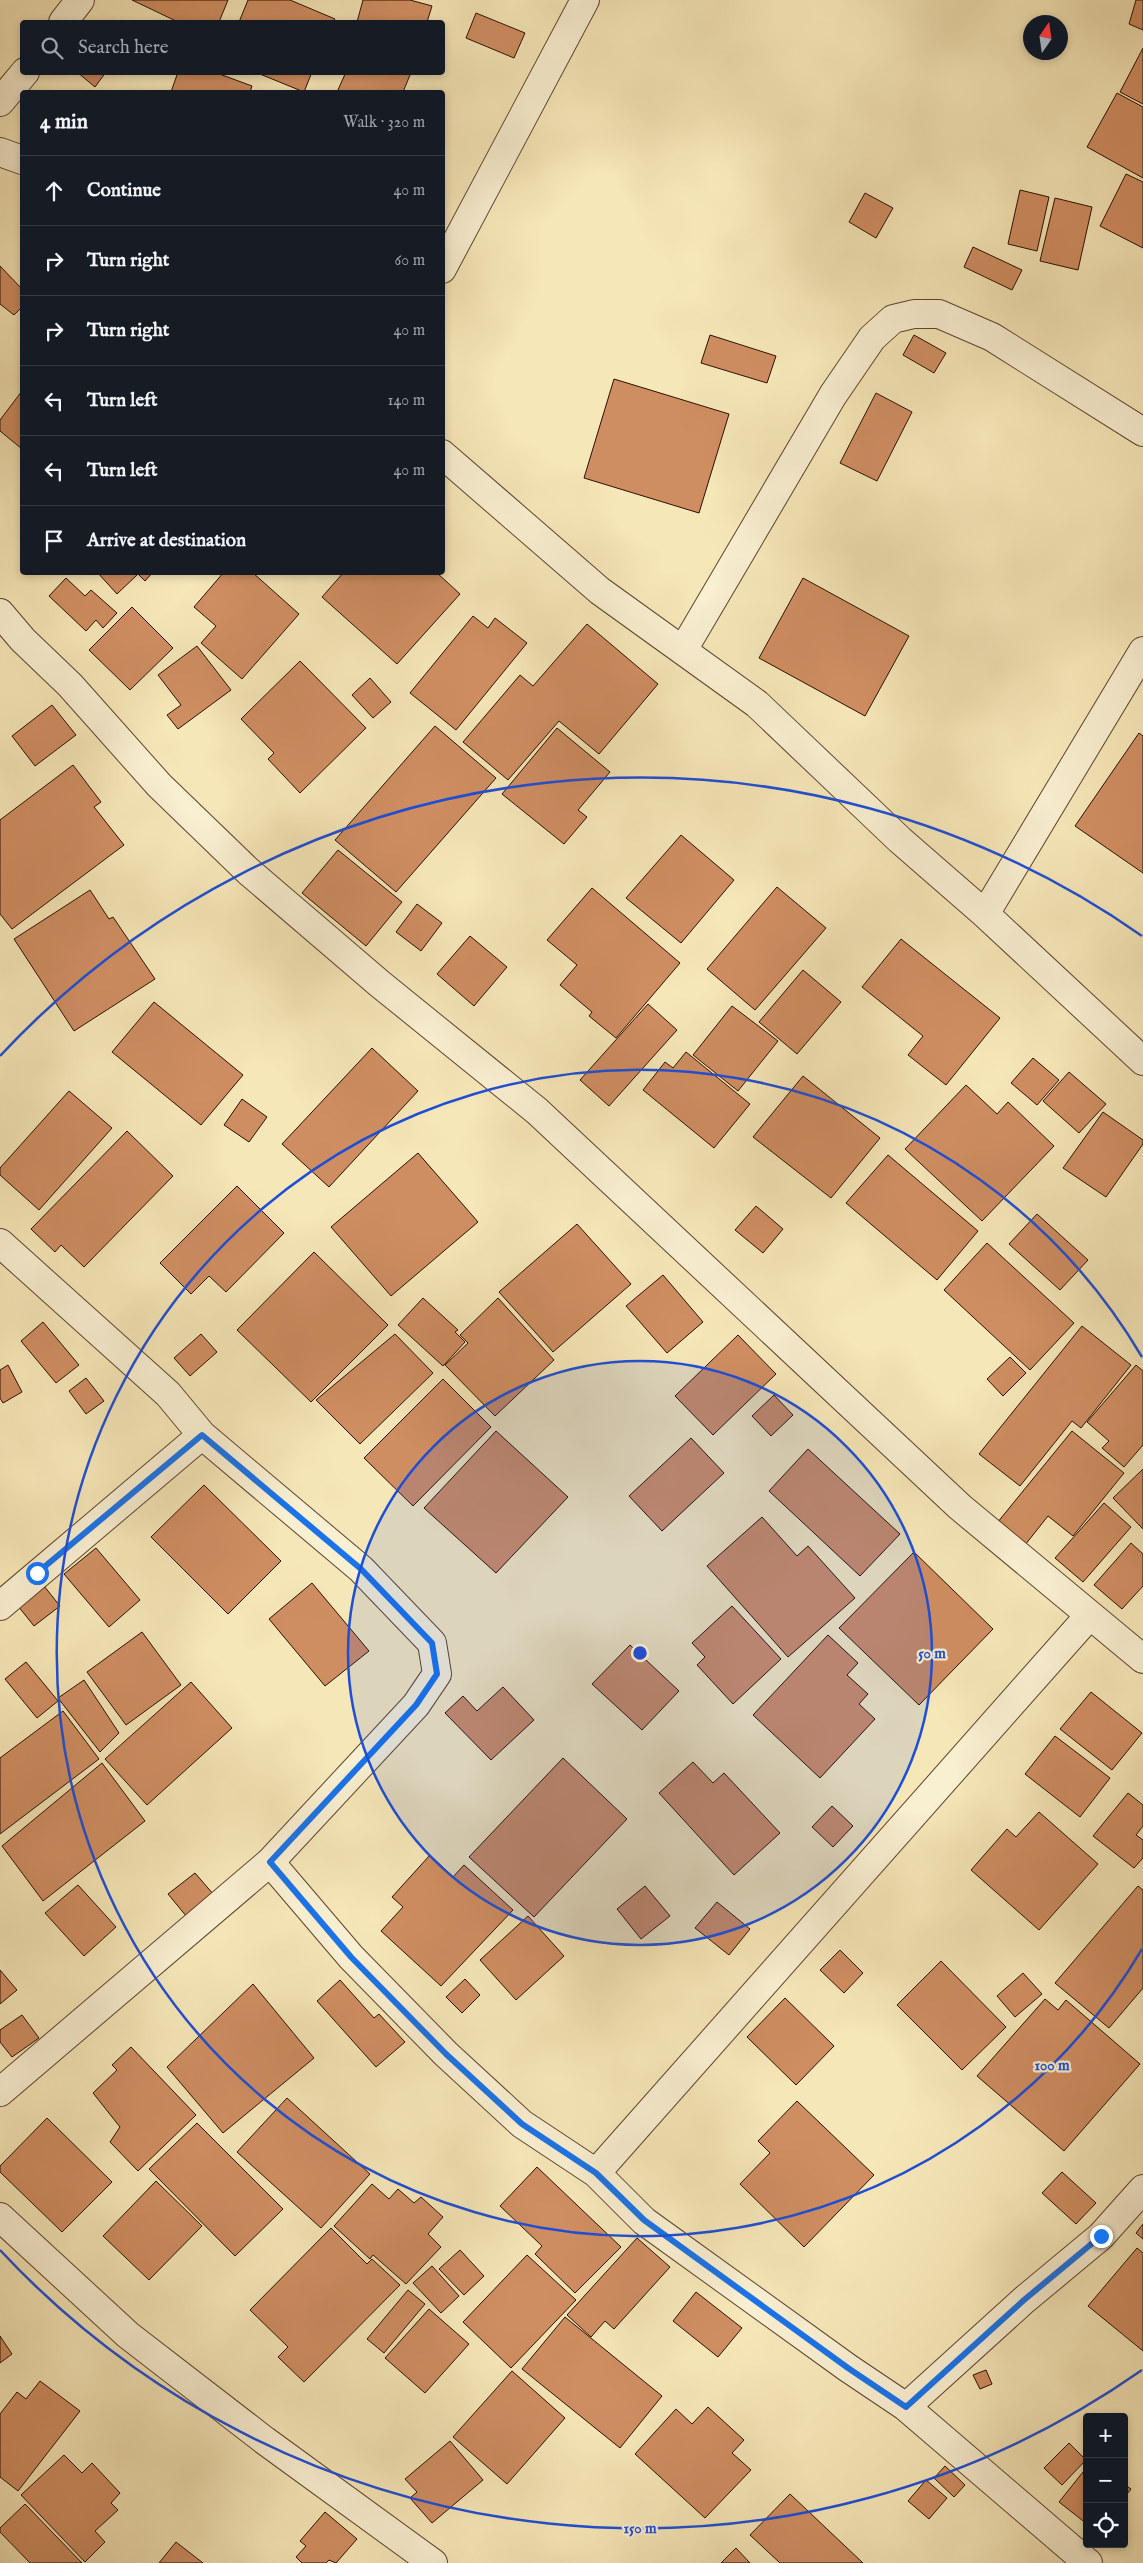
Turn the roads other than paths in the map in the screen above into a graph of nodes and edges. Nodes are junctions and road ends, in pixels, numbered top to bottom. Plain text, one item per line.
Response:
1 (80, 0) edge
2 (585, 0) edge
3 (65, 20) edge
4 (22, 75) edge
5 (0, 102) edge
6 (0, 152) edge
7 (20, 159) edge
8 (445, 262) edge
9 (1143, 432) edge
10 (445, 457) edge
11 (0, 612) edge
12 (683, 650) junction
13 (1143, 651) edge
14 (985, 914) junction
15 (1143, 1061) edge
16 (0, 1243) edge
17 (202, 1435) junction
18 (0, 1606) edge
19 (1089, 1616) junction
20 (1143, 1659) edge
21 (270, 1862) junction
22 (0, 2092) edge
23 (596, 2173) junction
24 (1143, 2189) edge
25 (0, 2217) edge
26 (906, 2407) junction
27 (433, 2563) edge
28 (1088, 2563) edge

1 - 3 street
2 - 8 street
4 - 5 street
6 - 7 street
9 - 12 street
10 - 12 street
11 - 19 street
12 - 14 street
13 - 14 street
14 - 15 street
16 - 17 street
17 - 18 street
17 - 21 street
19 - 20 street
19 - 23 street
21 - 22 street
21 - 23 street
23 - 26 street
24 - 26 street
25 - 27 street
26 - 28 street

